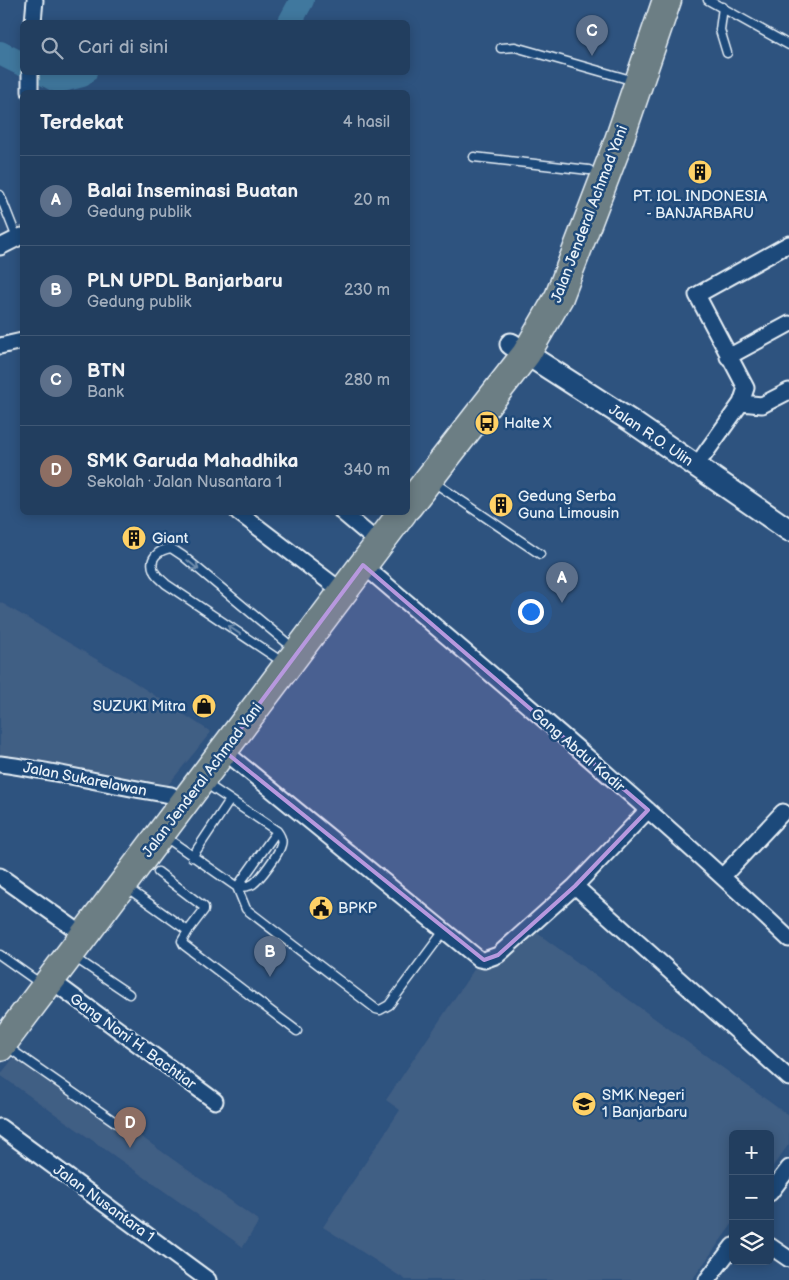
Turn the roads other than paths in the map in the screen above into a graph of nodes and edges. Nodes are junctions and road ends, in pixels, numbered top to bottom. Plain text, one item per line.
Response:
1 (35, 0) edge
2 (652, 0) edge
3 (667, 0) edge
4 (708, 0) edge
5 (723, 7) junction
6 (33, 20) edge
7 (789, 44) edge
8 (501, 48) dead end
9 (727, 53) dead end
10 (624, 78) junction
11 (474, 157) dead end
12 (589, 170) junction
13 (0, 195) edge
14 (20, 237) edge
15 (789, 244) edge
16 (0, 246) edge
17 (789, 324) edge
18 (20, 341) edge
19 (522, 344) junction
20 (0, 346) edge
21 (728, 357) junction
22 (789, 391) edge
23 (741, 403) junction
24 (635, 416) junction
25 (704, 455) junction
26 (418, 480) edge
27 (410, 501) edge
28 (789, 513) edge
29 (242, 515) edge
30 (346, 515) edge
31 (382, 515) edge
32 (401, 515) edge
33 (789, 530) edge
34 (368, 534) junction
35 (540, 554) dead end
36 (363, 565) junction
37 (331, 583) junction
38 (280, 650) junction
39 (260, 689) junction
40 (224, 750) junction
41 (0, 764) edge
42 (201, 780) junction
43 (170, 795) junction
44 (230, 800) junction
45 (648, 810) junction
46 (783, 812) dead end
47 (277, 831) junction
48 (161, 834) junction
49 (192, 857) junction
50 (158, 872) dead end
51 (0, 876) edge
52 (723, 876) junction
53 (122, 885) junction
54 (575, 886) junction
55 (237, 887) junction
56 (72, 927) junction
57 (188, 931) junction
58 (444, 931) junction
59 (789, 939) edge
60 (70, 954) junction
61 (0, 955) edge
62 (42, 980) junction
63 (129, 994) dead end
64 (297, 1031) dead end
65 (1, 1038) edge
66 (789, 1078) edge
67 (215, 1101) dead end
68 (118, 1124) dead end
69 (0, 1126) edge
70 (788, 1172) edge
71 (774, 1189) edge
72 (774, 1249) edge
73 (729, 1251) edge
74 (789, 1259) edge
75 (208, 1280) edge
76 (707, 1280) edge

1 - 6 street
2 - 10 highway, Jalan Jenderal Achmad Yani
3 - 19 highway, Jalan Jenderal Achmad Yani
4 - 5 lane
5 - 7 lane
5 - 9 lane
8 - 10 lane
10 - 12 highway, Jalan Jenderal Achmad Yani
11 - 12 lane
12 - 19 highway, Jalan Jenderal Achmad Yani
13 - 14 lane
14 - 16 street
15 - 21 street
17 - 21 street
18 - 20 street
19 - 24 main road, Jalan R.O. Ulin
19 - 26 highway, Jalan Jenderal Achmad Yani
21 - 23 street
22 - 23 street
23 - 25 street
24 - 25 main road, Jalan R.O. Ulin
24 - 33 main road, Jalan R.O. Ulin
25 - 28 main road, Jalan R.O. Ulin
26 - 27 highway, Jalan Jenderal Achmad Yani
26 - 35 lane
29 - 37 street
30 - 34 street
31 - 34 highway, Jalan Jenderal Achmad Yani
32 - 36 highway, Jalan Jenderal Achmad Yani
34 - 37 highway, Jalan Jenderal Achmad Yani
36 - 39 highway, Jalan Jenderal Achmad Yani
36 - 45 street, Gang Abdul Kadir
37 - 38 highway, Jalan Jenderal Achmad Yani
38 -> 38 lane
38 - 39 highway, Jalan Jenderal Achmad Yani
39 - 40 highway, Jalan Jenderal Achmad Yani
39 - 43 highway, Jalan Jenderal Achmad Yani
40 - 42 highway, Jalan Jenderal Achmad Yani
40 - 58 street
41 - 43 street, Jalan Sukarelawan
42 - 44 lane
42 - 48 highway, Jalan Jenderal Achmad Yani
43 - 56 highway, Jalan Jenderal Achmad Yani
44 - 47 lane
44 - 49 lane
45 - 52 street, Gang Abdul Kadir
45 - 54 street
46 - 52 street
47 - 55 lane
47 - 55 lane
48 - 49 lane
48 - 53 highway, Jalan Jenderal Achmad Yani
49 - 55 lane
50 - 57 lane
51 - 56 street
52 - 59 street, Gang Abdul Kadir
53 - 57 lane
53 - 60 highway, Jalan Jenderal Achmad Yani
54 - 58 street
54 - 66 street
55 - 58 lane
56 - 62 highway, Jalan Jenderal Achmad Yani
57 - 64 lane
60 - 62 highway, Jalan Jenderal Achmad Yani
60 - 63 lane
61 - 62 lane
62 - 65 highway, Jalan Jenderal Achmad Yani
62 - 67 street, Gang Noni H. Bachtiar
65 - 68 lane
69 - 75 street, Jalan Nusantara 1
70 - 71 street
72 - 74 street
73 - 76 street

